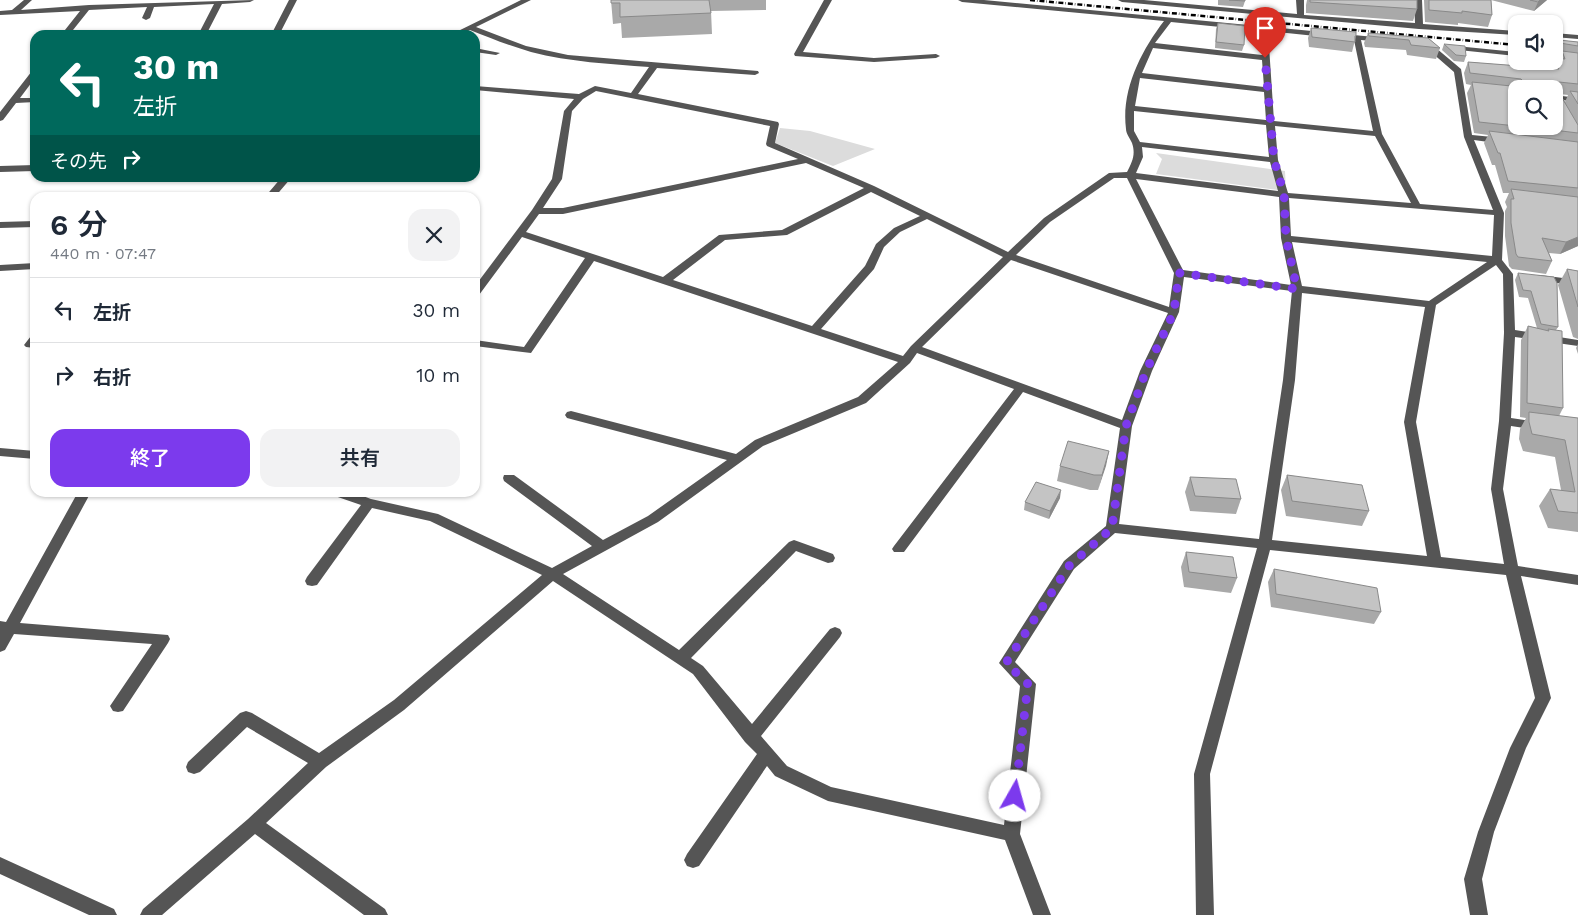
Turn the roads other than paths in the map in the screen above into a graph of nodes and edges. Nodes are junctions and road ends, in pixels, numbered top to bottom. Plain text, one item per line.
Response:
1 (28, 0) edge
2 (98, 0) edge
3 (246, 0) edge
4 (250, 0) edge
5 (293, 0) edge
6 (527, 0) edge
7 (828, 0) edge
8 (962, 0) edge
9 (1122, 0) edge
10 (1300, 0) edge
11 (1418, 0) edge
12 (219, 2) junction
13 (1176, 2) edge
14 (151, 6) junction
15 (86, 9) junction
16 (0, 13) edge
17 (13, 13) junction
18 (1301, 17) junction
19 (146, 18) dead end
20 (1169, 20) junction
21 (1419, 27) junction
22 (470, 28) junction
23 (1264, 29) junction
24 (69, 30) edge
25 (205, 30) edge
26 (278, 30) edge
27 (465, 30) edge
28 (476, 30) edge
29 (480, 31) edge
30 (1508, 33) edge
31 (1563, 36) edge
32 (1357, 37) junction
33 (1578, 37) edge
34 (1392, 41) edge
35 (1150, 45) junction
36 (480, 51) edge
37 (496, 53) dead end
38 (1508, 53) edge
39 (936, 56) dead end
40 (1265, 58) junction
41 (655, 65) junction
42 (755, 73) dead end
43 (1137, 75) junction
44 (30, 79) edge
45 (480, 88) edge
46 (1461, 88) junction
47 (1470, 89) edge
48 (1268, 90) junction
49 (634, 95) junction
50 (580, 97) junction
51 (30, 100) edge
52 (1563, 100) edge
53 (1578, 100) edge
54 (0, 101) edge
55 (13, 101) junction
56 (1130, 108) junction
57 (0, 118) edge
58 (1270, 123) junction
59 (1378, 134) junction
60 (1468, 137) junction
61 (1514, 142) edge
62 (1137, 144) junction
63 (807, 160) junction
64 (1274, 160) junction
65 (30, 168) edge
66 (0, 169) edge
67 (1130, 175) junction
68 (282, 182) edge
69 (871, 188) junction
70 (273, 192) edge
71 (1284, 194) junction
72 (1417, 206) junction
73 (536, 211) junction
74 (1499, 213) junction
75 (927, 216) junction
76 (30, 224) edge
77 (0, 225) edge
78 (520, 233) junction
79 (1286, 238) junction
80 (1009, 256) junction
81 (591, 257) junction
82 (1497, 260) junction
83 (30, 266) edge
84 (0, 268) edge
85 (1179, 273) junction
86 (1516, 275) junction
87 (665, 281) junction
88 (1578, 283) edge
89 (480, 286) edge
90 (1297, 289) junction
91 (1431, 304) junction
92 (1174, 312) junction
93 (814, 331) junction
94 (1510, 333) junction
95 (1578, 343) edge
96 (480, 344) edge
97 (915, 348) junction
98 (906, 361) junction
99 (1021, 387) junction
100 (571, 415) dead end
101 (1505, 421) junction
102 (1126, 426) junction
103 (1551, 428) edge
104 (0, 452) edge
105 (30, 455) edge
106 (738, 458) junction
107 (509, 478) dead end
108 (82, 497) edge
109 (353, 497) edge
110 (369, 502) junction
111 (1112, 528) junction
112 (1265, 544) junction
113 (603, 547) junction
114 (899, 549) dead end
115 (828, 558) dead end
116 (1435, 562) junction
117 (1512, 570) junction
118 (552, 574) junction
119 (1578, 580) edge
120 (312, 581) dead end
121 (5, 628) edge
122 (835, 633) dead end
123 (0, 646) edge
124 (680, 658) junction
125 (118, 706) dead end
126 (751, 737) junction
127 (766, 755) junction
128 (320, 762) junction
129 (194, 767) dead end
130 (254, 824) junction
131 (1011, 834) junction
132 (693, 860) dead end
133 (0, 865) edge
134 (108, 915) edge
135 (149, 915) edge
136 (379, 915) edge
137 (1042, 915) edge
138 (1205, 915) edge
139 (1479, 915) edge

1 - 17 street
2 - 15 street
3 - 4 street
3 - 12 street
5 - 26 street
6 - 22 street
7 - 39 street
8 - 20 street
9 - 13 street
10 - 18 street
11 - 21 street
12 - 14 street
12 - 25 street
13 - 18 street
14 - 15 street
14 - 19 street
15 - 17 street
15 - 24 street
16 - 17 street
18 - 21 street
20 - 23 street
20 - 35 street
21 - 30 street
22 - 27 street
22 - 28 street
23 - 32 street
23 - 40 street
29 - 41 street
31 - 33 street
32 - 34 street
32 - 59 street
35 - 40 street
35 - 43 street
36 - 37 street
38 - 46 street
40 - 48 street
41 - 42 street
41 - 49 street
43 - 48 street
43 - 56 street
44 - 55 street
45 - 50 street
46 - 47 street
46 - 60 street
48 - 58 street
49 - 50 street
49 - 63 street
50 - 73 street
51 - 55 street
52 - 53 street
54 - 55 street
55 - 57 street
56 - 58 street
56 - 62 street
58 - 59 street
58 - 64 street
59 - 72 street
60 - 61 street
60 - 74 street
62 - 64 street
62 - 67 street
63 - 69 street
63 - 73 street
64 - 71 street
65 - 66 street
67 - 71 street
67 - 80 street
67 - 85 street
68 - 70 street
69 - 75 street
69 - 87 street
71 - 72 street
71 - 79 street
72 - 74 street
73 - 78 street
74 - 82 street
75 - 80 street
75 - 93 street
76 - 77 street
78 - 81 street
78 - 89 street
79 - 82 street
79 - 90 street
80 - 92 street
80 - 97 street
81 - 87 street
81 - 96 street
82 - 86 street
82 - 91 street
83 - 84 street
85 - 90 street
85 - 92 street
86 - 88 street
86 - 94 street
87 - 93 street
90 - 91 street
90 - 112 street
91 - 116 street
92 - 102 street
93 - 98 street
94 - 95 street
94 - 101 street
97 - 98 street
97 - 99 street
98 - 106 street
99 - 102 street
99 - 114 street
100 - 106 street
101 - 103 street
101 - 117 street
102 - 111 street
104 - 105 street
106 - 113 street
107 - 113 street
108 - 121 street
109 - 110 street
110 - 118 street
110 - 120 street
111 - 112 street
111 - 131 street
112 - 116 street
112 - 138 street
113 - 118 street
115 - 124 street
116 - 117 street
117 - 119 street
117 - 139 street
118 - 124 street
118 - 128 street
121 - 123 street
121 - 125 street
122 - 126 street
124 - 126 street
126 - 127 street
127 - 131 street
127 - 132 street
128 - 129 street
128 - 130 street
130 - 135 street
130 - 136 street
131 - 137 street
133 - 134 street

